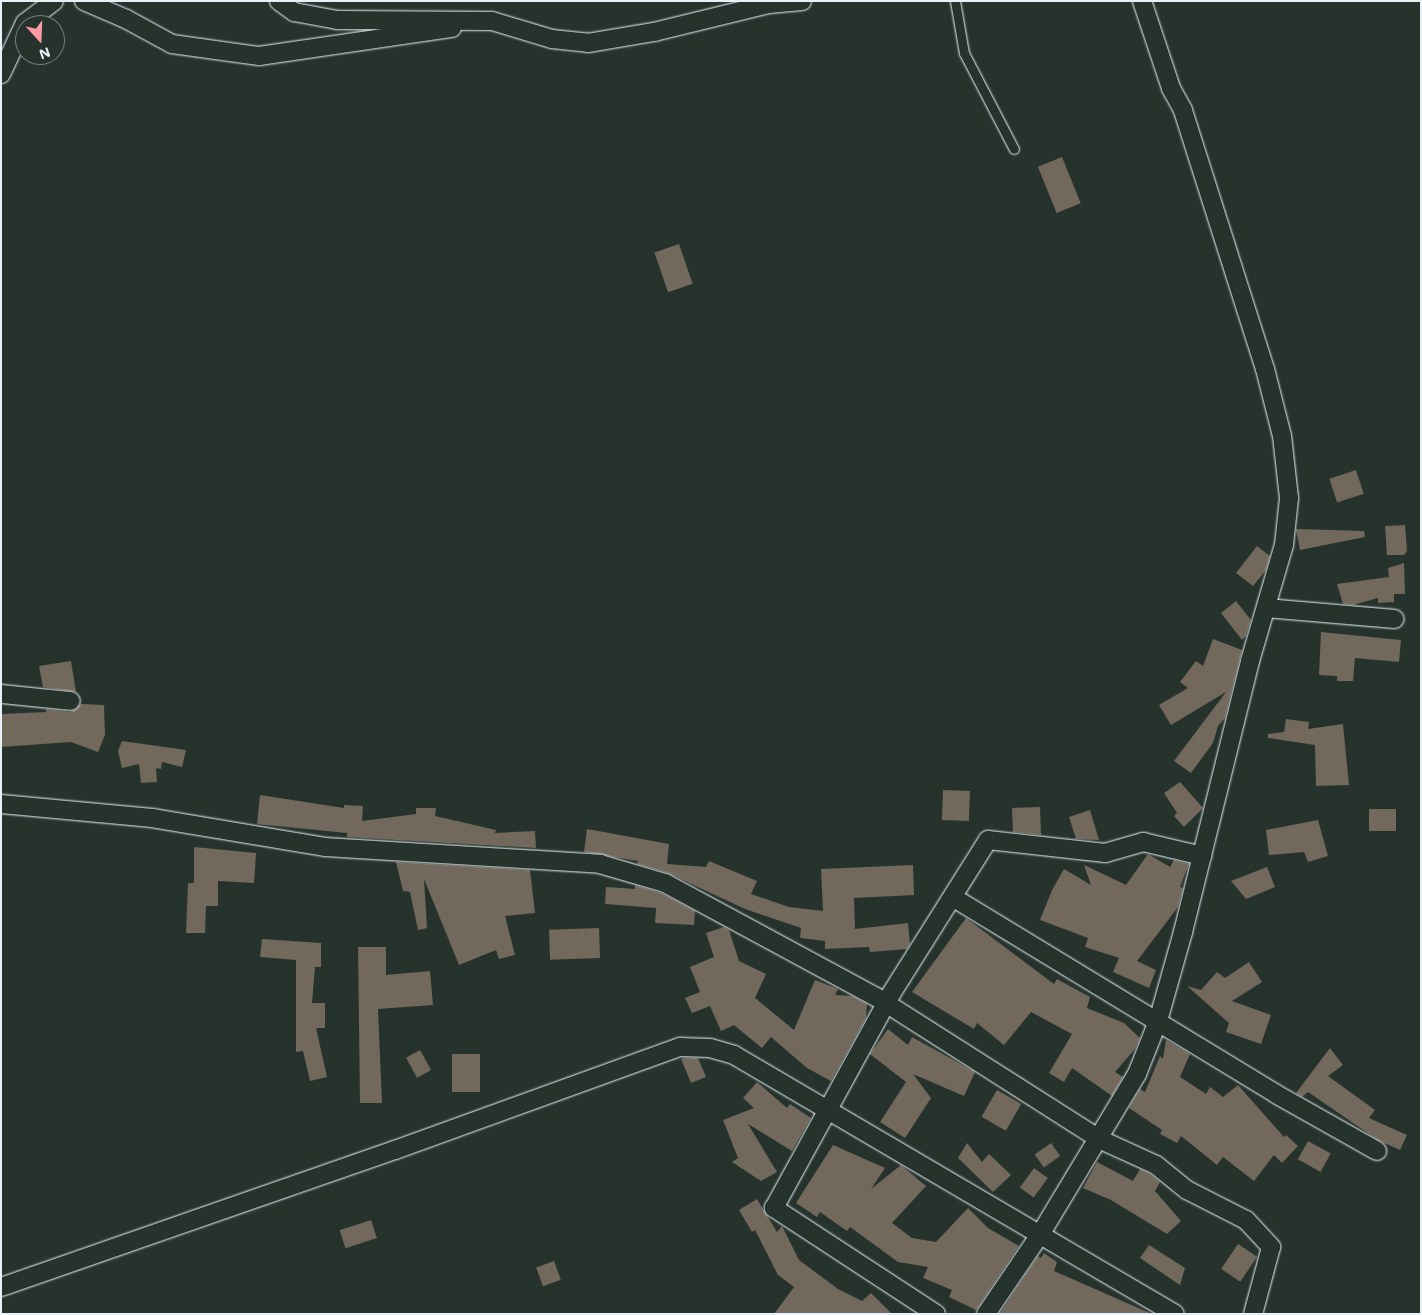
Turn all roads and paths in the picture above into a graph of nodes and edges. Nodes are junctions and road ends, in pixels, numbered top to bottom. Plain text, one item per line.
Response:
1 (54, 1) edge
2 (84, 1) edge
3 (279, 1) edge
4 (802, 1) edge
5 (955, 1) edge
6 (1142, 1) edge
7 (469, 20) junction
8 (492, 21) junction
9 (444, 29) junction
10 (1, 74) edge
11 (1014, 149) dead end
12 (1266, 608) junction
13 (1395, 619) dead end
14 (1, 694) edge
15 (71, 701) dead end
16 (1, 804) edge
17 (1202, 856) junction
18 (954, 898) junction
19 (886, 1003) junction
20 (1158, 1021) junction
21 (826, 1108) junction
22 (1099, 1139) junction
23 (1377, 1152) dead end
24 (1041, 1233) junction
25 (1, 1287) edge
26 (936, 1314) edge
27 (986, 1314) edge
28 (1175, 1314) edge
29 (1253, 1314) edge

1 - 10 street
2 - 9 street
3 - 7 street
4 - 8 street
5 - 11 lane
6 - 12 street
7 - 8 street
7 - 9 street
8 - 9 street
12 - 13 street
12 - 17 street
14 - 15 street
16 - 19 street
17 - 18 street
17 - 20 street
18 - 19 street
18 - 20 street
19 - 21 street
19 - 22 street
20 - 22 street
20 - 23 street
21 - 24 street
21 - 25 street
21 - 26 street
22 - 24 street
22 - 29 street
24 - 27 street
24 - 28 street

